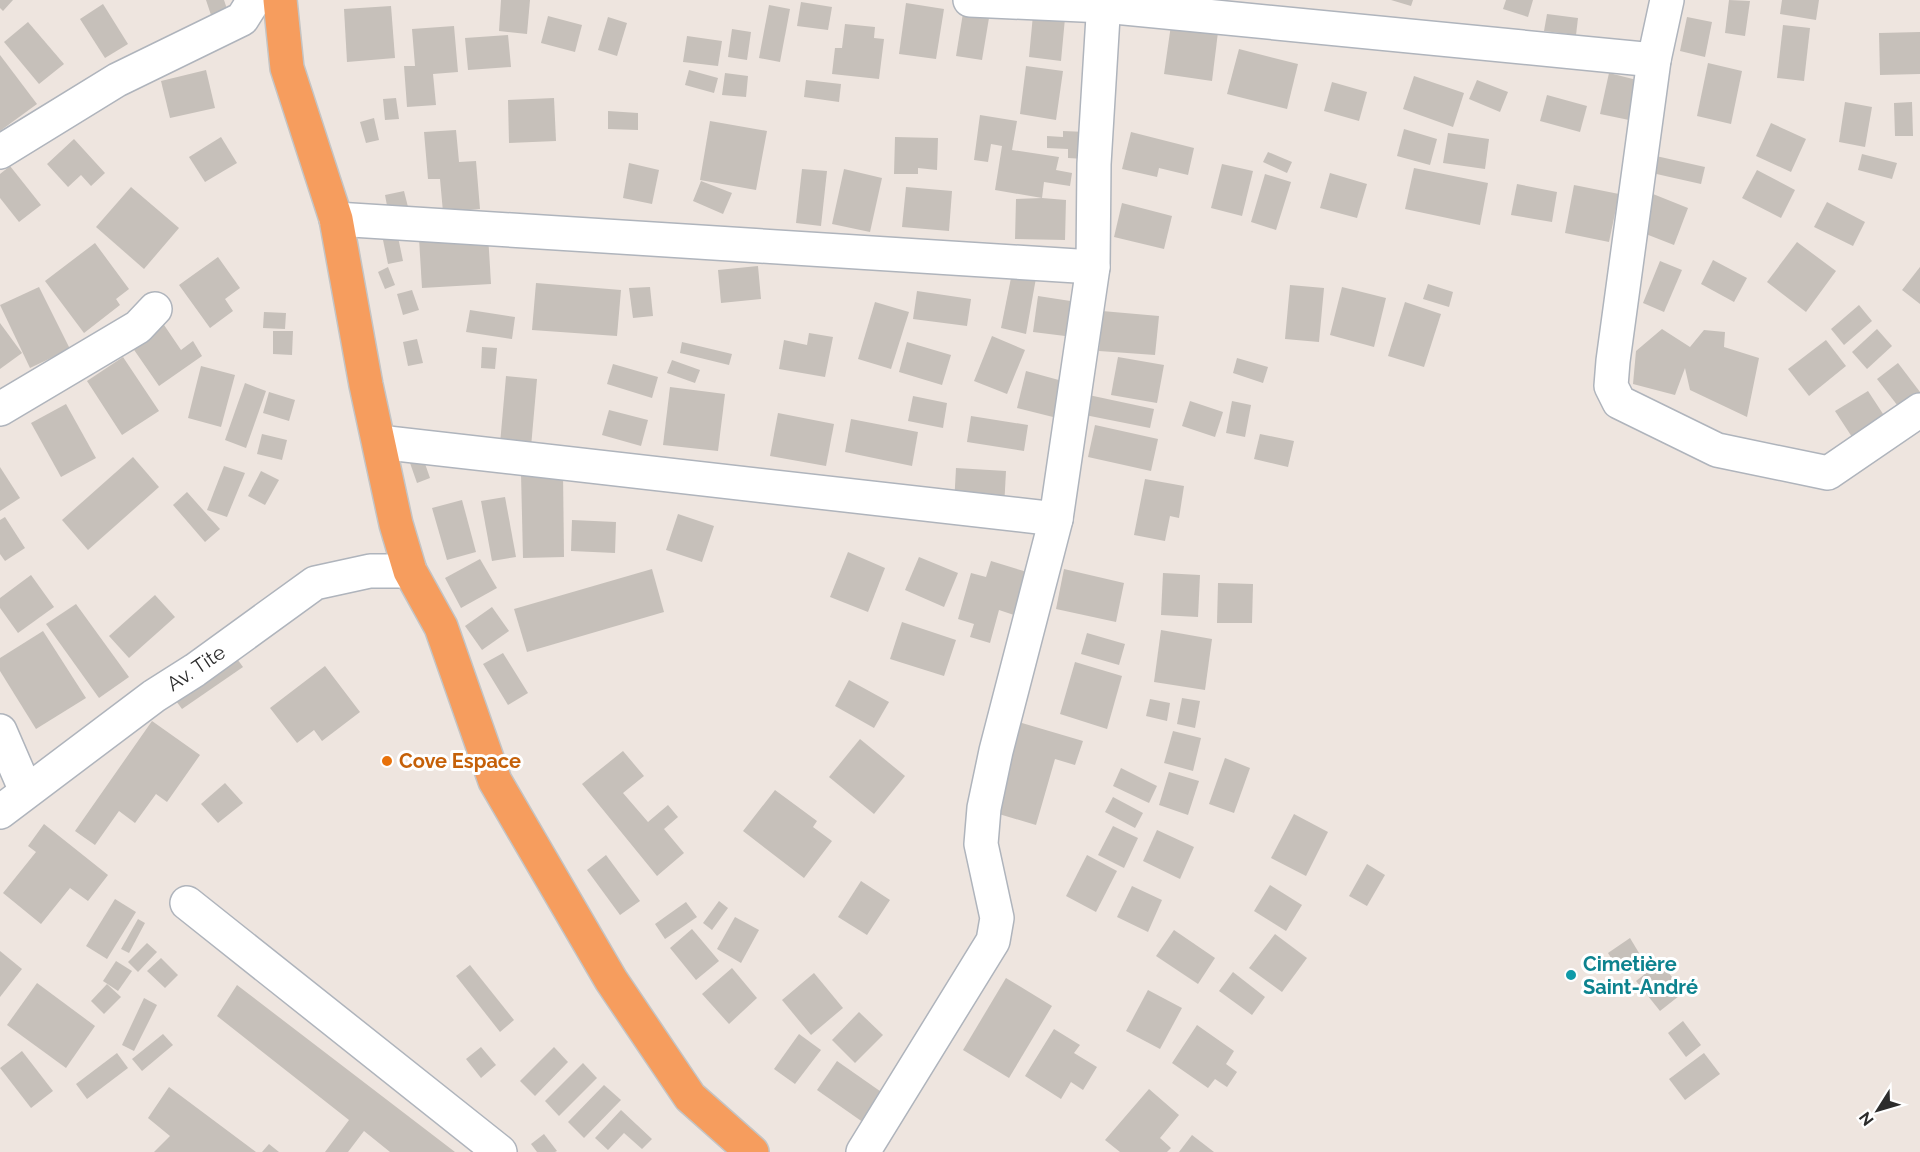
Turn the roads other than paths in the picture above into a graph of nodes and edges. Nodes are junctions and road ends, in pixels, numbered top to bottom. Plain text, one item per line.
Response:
1 (254, 0) edge
2 (280, 0) edge
3 (970, 0) edge
4 (1667, 0) edge
5 (1104, 3) edge
6 (1654, 60) junction
7 (0, 152) edge
8 (336, 219) junction
9 (1093, 267) junction
10 (155, 309) dead end
11 (0, 409) edge
12 (1920, 410) edge
13 (379, 442) junction
14 (1056, 519) junction
15 (410, 571) junction
16 (0, 731) edge
17 (26, 791) junction
18 (0, 812) edge
19 (187, 903) dead end
20 (500, 1152) edge
21 (752, 1152) edge
22 (863, 1152) edge

1 - 7 street
2 - 8 highway
3 - 5 street
4 - 6 street
5 - 6 street
5 - 9 street
6 - 12 street
8 - 9 street
8 - 13 highway
9 - 14 street
10 - 11 street
13 - 14 street
13 - 15 highway
14 - 22 street
15 - 17 street, Av. Tite
15 - 21 highway
16 - 17 street
17 - 18 street, Av. Tite
19 - 20 street

